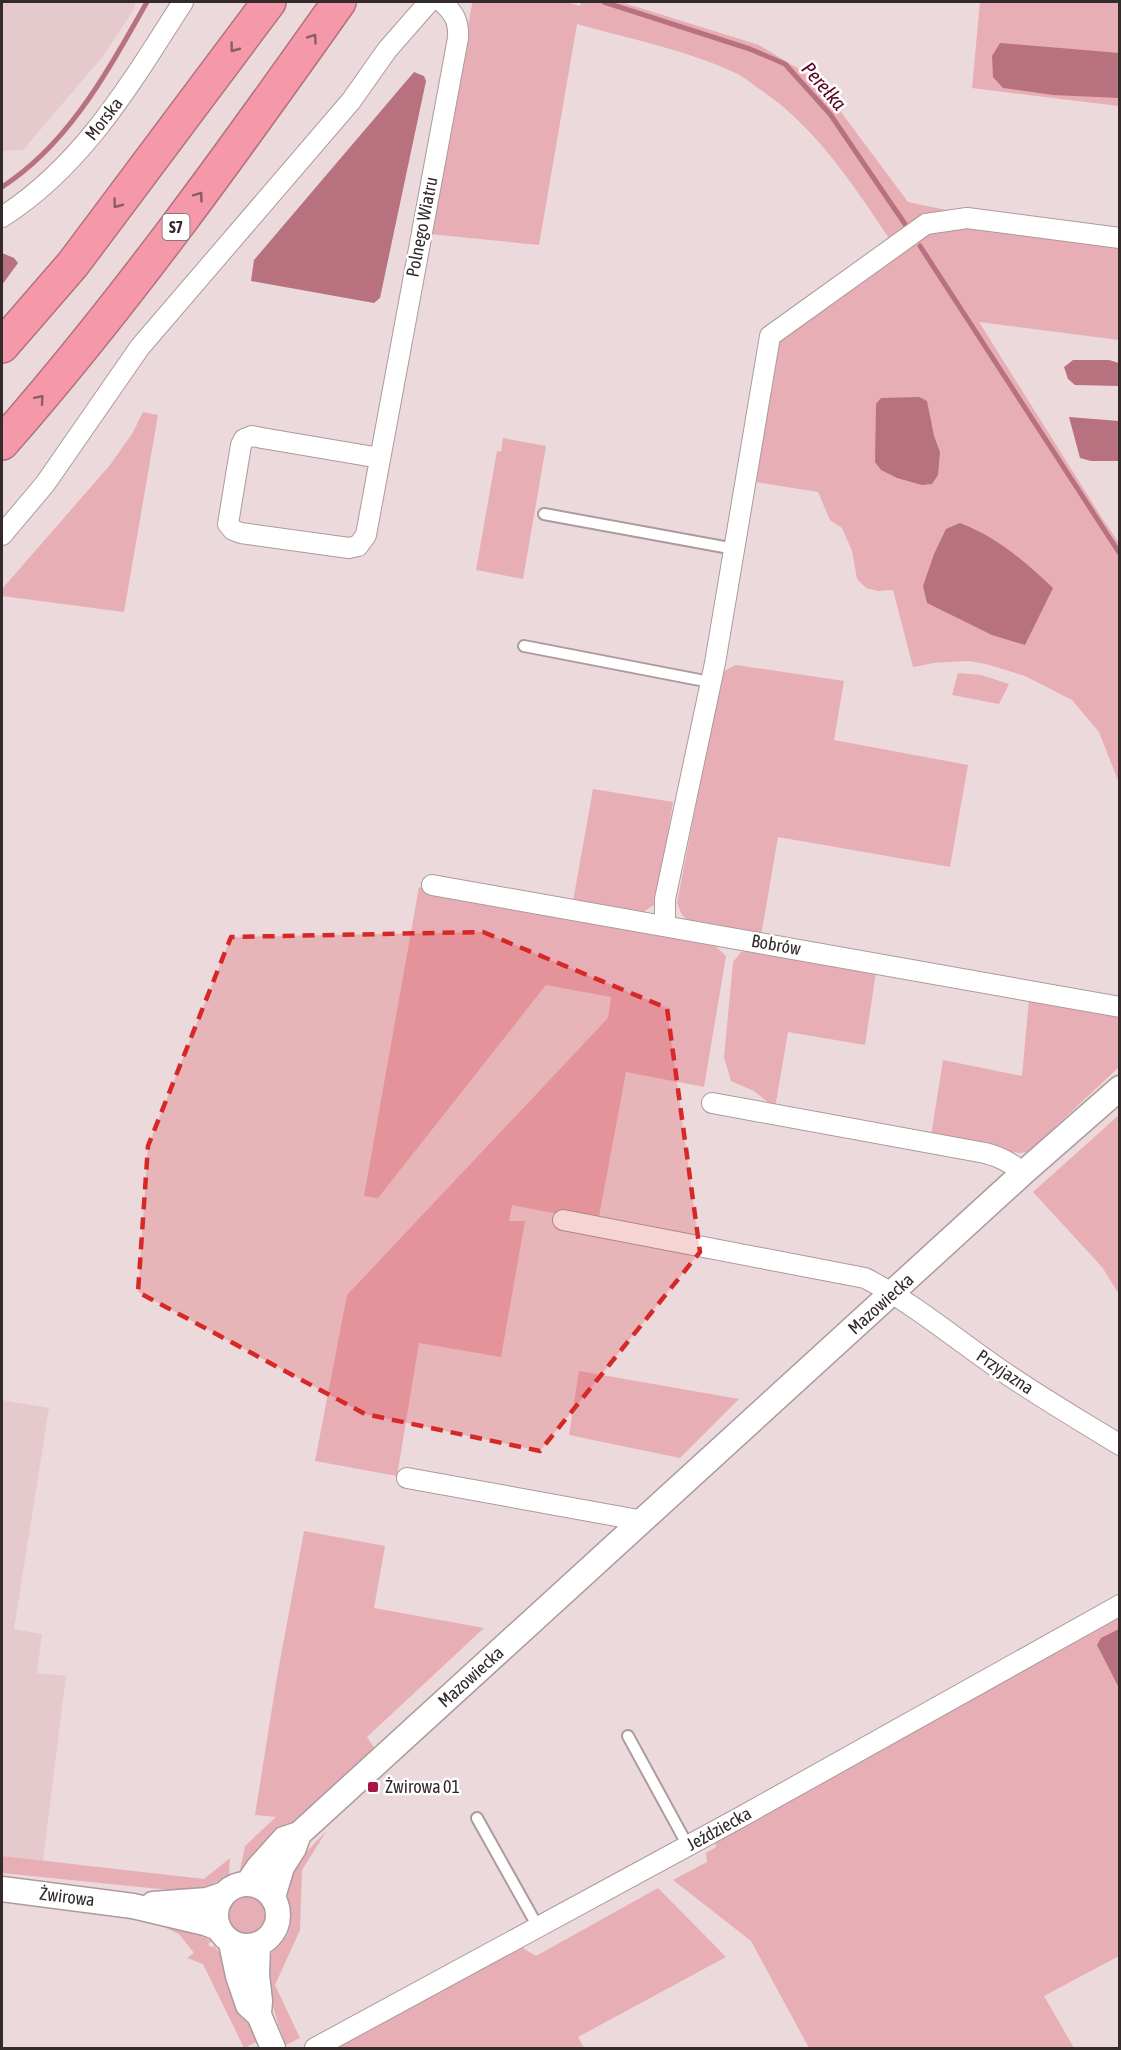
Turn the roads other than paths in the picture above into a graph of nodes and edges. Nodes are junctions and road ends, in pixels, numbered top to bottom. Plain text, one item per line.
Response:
1 (183, 2) edge
2 (269, 2) edge
3 (339, 2) edge
4 (429, 2) edge
5 (442, 2) edge
6 (2, 217) edge
7 (1119, 238) edge
8 (2, 346) edge
9 (2, 443) edge
10 (380, 458) junction
11 (544, 514) dead end
12 (2, 535) edge
13 (735, 549) junction
14 (525, 646) dead end
15 (710, 682) junction
16 (432, 885) dead end
17 (665, 925) junction
18 (1119, 1007) edge
19 (1119, 1088) edge
20 (712, 1103) dead end
21 (1023, 1173) junction
22 (563, 1220) dead end
23 (893, 1293) junction
24 (1119, 1445) edge
25 (407, 1478) dead end
26 (644, 1521) junction
27 (1119, 1605) edge
28 (628, 1736) dead end
29 (477, 1818) dead end
30 (299, 1833) junction
31 (688, 1846) junction
32 (248, 1884) junction
33 (2, 1889) edge
34 (222, 1895) junction
35 (273, 1898) junction
36 (134, 1906) junction
37 (538, 1927) junction
38 (224, 1935) junction
39 (258, 1944) junction
40 (259, 2015) junction
41 (273, 2049) edge
42 (315, 2049) edge

1 - 6 street, Morska
2 -> 8 highway
9 -> 3 highway, S7
4 - 12 street
5 - 10 street, Polnego Wiatru
7 - 13 street
10 - 10 street, Polnego Wiatru
11 - 13 lane
13 - 15 street
14 - 15 lane
15 - 17 street
16 - 17 street, Bobrów
17 - 18 street, Bobrów
19 - 21 street, Mazowiecka
20 - 21 street
21 - 23 street, Mazowiecka
22 - 23 street, Przyjazna
23 - 24 street, Przyjazna
23 - 26 street, Mazowiecka
25 - 26 street
26 - 30 street, Mazowiecka
27 - 31 street, Jeździecka
28 - 31 lane
29 - 37 lane
30 - 32 street, Mazowiecka
30 - 35 street, Mazowiecka
31 - 37 street, Jeździecka
32 - 34 street
32 - 35 street
33 - 36 street, Żwirowa
34 - 36 street, Żwirowa
34 - 38 street
35 - 39 street, Mazowiecka
36 - 38 street, Żwirowa
37 - 42 street, Jeździecka
38 - 39 street
38 - 40 street
39 - 40 street
40 - 41 street

